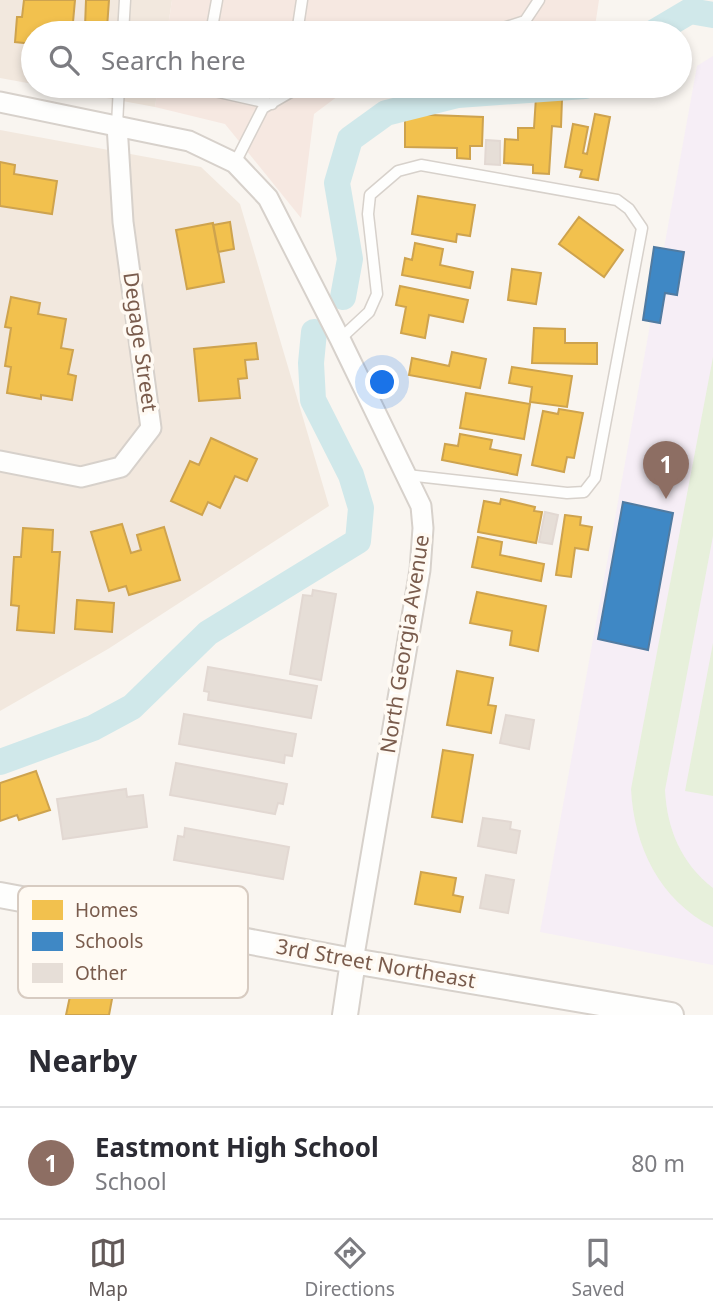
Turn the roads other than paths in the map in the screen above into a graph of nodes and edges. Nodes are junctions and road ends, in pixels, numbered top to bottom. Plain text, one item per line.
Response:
1 (125, 0) edge
2 (217, 0) edge
3 (302, 0) edge
4 (539, 0) edge
5 (124, 21) edge
6 (213, 21) edge
7 (299, 21) edge
8 (525, 21) edge
9 (118, 98) edge
10 (245, 98) edge
11 (279, 98) edge
12 (0, 102) edge
13 (272, 104) junction
14 (117, 125) junction
15 (235, 163) junction
16 (340, 339) junction
17 (0, 461) edge
18 (407, 475) junction
19 (0, 895) edge
20 (18, 898) edge
21 (248, 941) edge
22 (353, 961) junction
23 (345, 1015) edge
24 (671, 1015) edge

1 - 5 lane
2 - 6 lane
3 - 7 lane
4 - 8 lane
9 - 14 lane
10 - 13 lane
11 - 13 lane
12 - 14 street
13 - 15 lane
14 - 15 street
14 - 17 street, Degage Street
15 - 16 street, North Georgia Avenue
16 - 18 street, North Georgia Avenue
16 - 18 lane
18 - 22 street, North Georgia Avenue
19 - 20 street, 3rd Street Northeast
21 - 22 street, 3rd Street Northeast
22 - 23 street, North Georgia Avenue
22 - 24 street, 3rd Street Northeast

